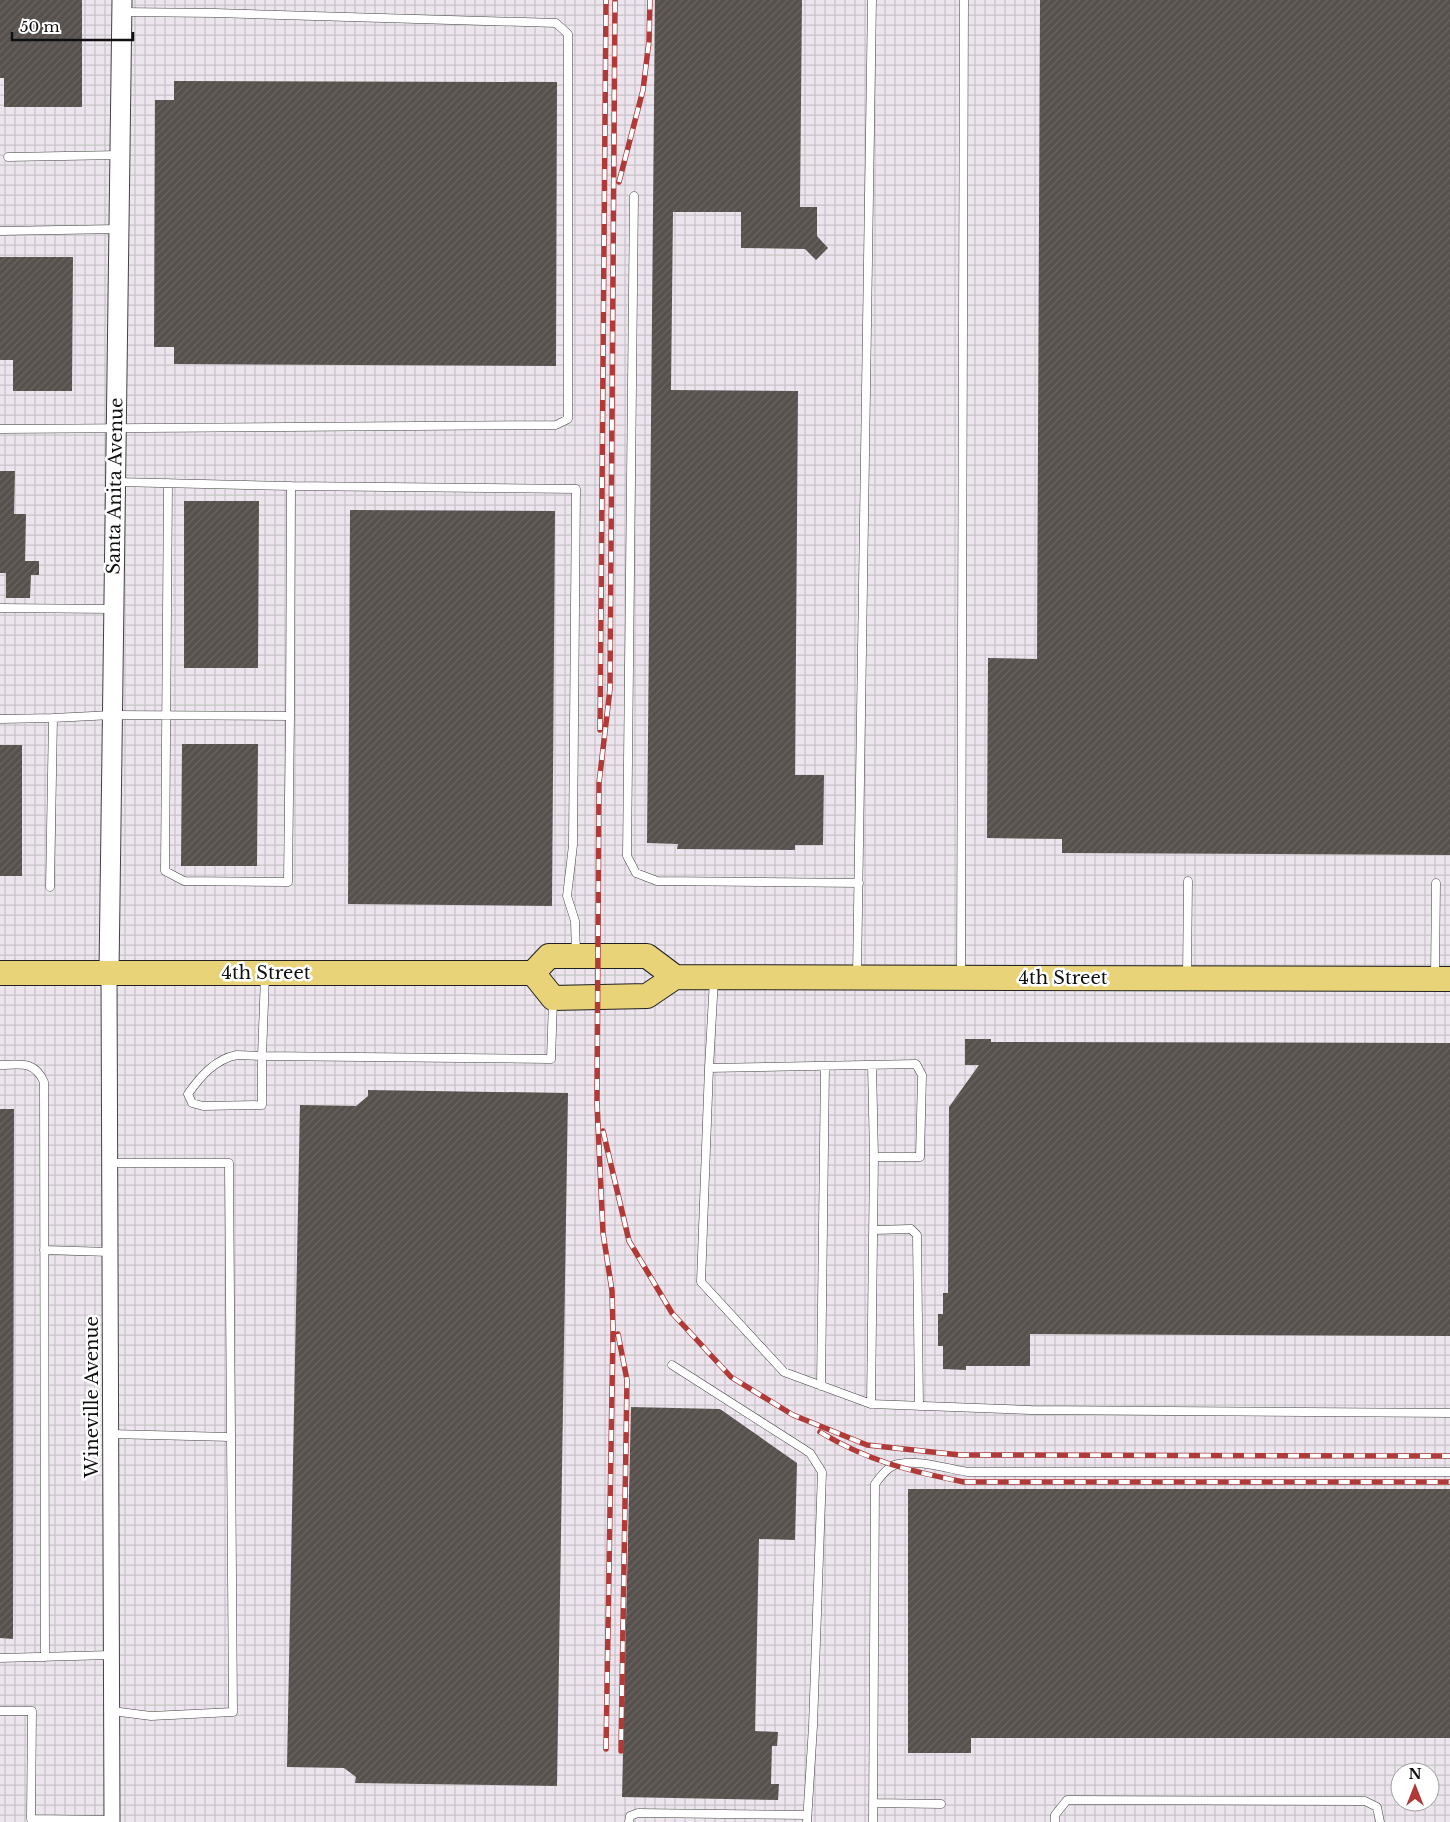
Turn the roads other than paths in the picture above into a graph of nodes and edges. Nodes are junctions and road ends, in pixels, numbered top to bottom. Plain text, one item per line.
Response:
1 (872, 0) edge
2 (964, 0) edge
3 (121, 6) edge
4 (120, 155) junction
5 (8, 156) dead end
6 (634, 196) dead end
7 (119, 229) junction
8 (0, 231) edge
9 (0, 428) edge
10 (115, 429) junction
11 (115, 482) junction
12 (168, 483) junction
13 (291, 486) junction
14 (0, 608) edge
15 (113, 609) junction
16 (112, 715) junction
17 (166, 716) junction
18 (290, 716) junction
19 (53, 718) junction
20 (0, 719) edge
21 (1188, 881) dead end
22 (858, 882) junction
23 (1436, 883) dead end
24 (50, 887) dead end
25 (576, 956) junction
26 (0, 973) edge
27 (109, 973) junction
28 (532, 973) junction
29 (265, 974) junction
30 (675, 976) junction
31 (714, 976) junction
32 (857, 977) junction
33 (962, 978) junction
34 (1187, 978) junction
35 (1442, 979) edge
36 (553, 998) junction
37 (262, 1056) junction
38 (0, 1065) edge
39 (872, 1065) junction
40 (825, 1066) junction
41 (710, 1068) junction
42 (874, 1157) junction
43 (110, 1163) junction
44 (874, 1230) junction
45 (44, 1250) junction
46 (110, 1252) junction
47 (672, 1365) dead end
48 (821, 1386) junction
49 (872, 1404) junction
50 (919, 1406) junction
51 (1450, 1413) edge
52 (111, 1434) junction
53 (230, 1437) junction
54 (1450, 1472) edge
55 (111, 1655) junction
56 (45, 1657) junction
57 (0, 1658) edge
58 (0, 1711) edge
59 (112, 1711) junction
60 (874, 1803) junction
61 (940, 1804) dead end
62 (807, 1819) edge
63 (112, 1821) edge
64 (629, 1822) edge
65 (873, 1822) edge
66 (1055, 1822) edge
67 (1380, 1822) edge

1 - 22 lane
2 - 33 lane
3 - 4 street, Santa Anita Avenue
3 - 10 lane
4 - 5 lane
4 - 7 street, Santa Anita Avenue
6 - 22 lane
7 - 8 lane
7 - 10 street, Santa Anita Avenue
9 - 10 lane
10 - 11 street, Santa Anita Avenue
11 - 12 lane
11 - 15 street, Santa Anita Avenue
12 - 13 lane
12 - 17 lane
13 - 18 lane
13 - 25 lane
14 - 15 lane
15 - 16 street, Santa Anita Avenue
16 - 17 lane
16 - 19 lane
16 - 27 street, Santa Anita Avenue
17 - 18 lane
17 - 18 lane
19 - 20 lane
19 - 24 lane
21 - 34 lane
22 - 32 lane
23 - 35 lane
25 - 28 main road
25 - 30 main road
26 - 27 main road, 4th Street
27 - 29 main road, 4th Street
27 - 43 street, Wineville Avenue
28 - 29 main road, 4th Street
28 - 36 main road
29 - 37 lane
30 - 31 main road, 4th Street
30 - 36 main road
31 - 32 main road, 4th Street
31 - 41 lane
32 - 33 main road, 4th Street
33 - 34 main road, 4th Street
34 - 35 main road, 4th Street
36 - 37 lane
37 - 37 lane
38 - 45 lane
39 - 40 lane
39 - 42 lane
39 - 42 lane
40 - 41 lane
40 - 48 lane
41 - 48 lane
42 - 44 lane
43 - 46 street, Wineville Avenue
43 - 53 lane
44 - 49 lane
44 - 50 lane
45 - 46 lane
45 - 56 lane
46 - 52 street, Wineville Avenue
47 - 62 lane
48 - 49 lane
49 - 50 lane
50 - 51 lane
52 - 53 lane
52 - 55 street, Wineville Avenue
53 - 59 lane
54 - 60 lane
55 - 56 lane
55 - 59 street, Wineville Avenue
56 - 57 lane
58 - 63 lane
59 - 63 street, Wineville Avenue
60 - 61 lane
60 - 65 lane
62 - 64 lane
66 - 67 lane

